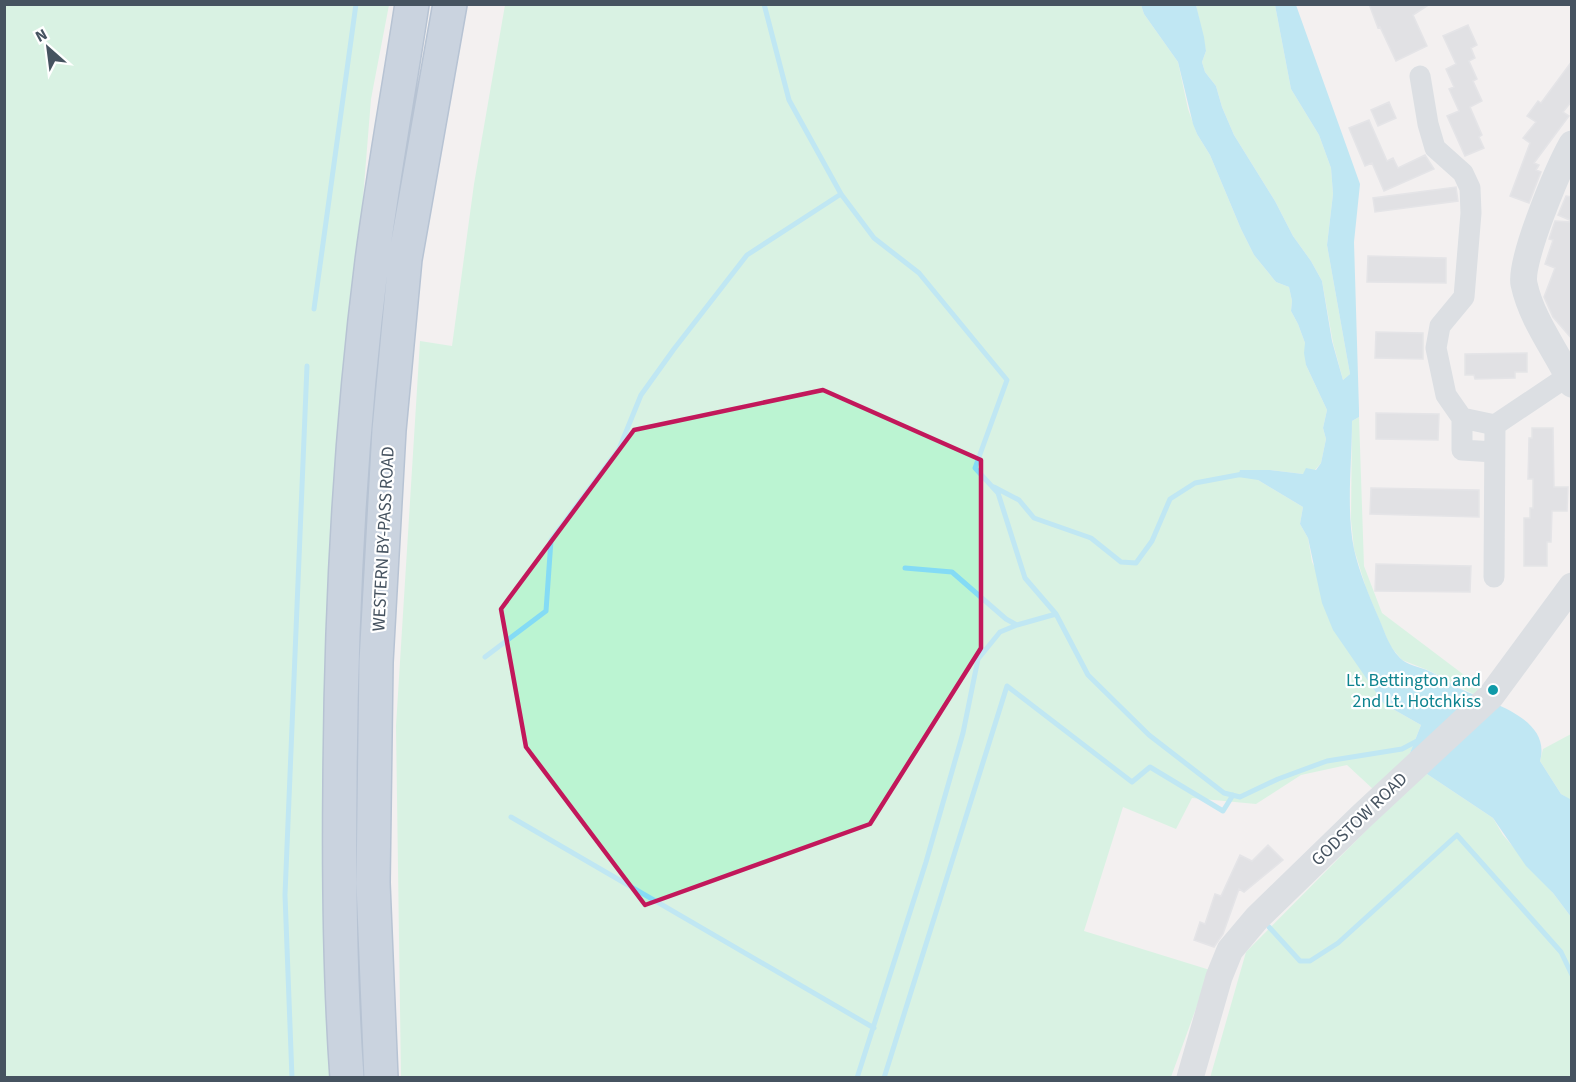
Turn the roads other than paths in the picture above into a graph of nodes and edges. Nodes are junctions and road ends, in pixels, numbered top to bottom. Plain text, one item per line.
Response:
1 (412, 4) edge
2 (450, 4) edge
3 (1420, 76) dead end
4 (1572, 144) edge
5 (1570, 380) edge
6 (1462, 418) junction
7 (1495, 425) junction
8 (1494, 452) junction
9 (1494, 577) dead end
10 (1572, 586) edge
11 (347, 1077) edge
12 (381, 1077) edge
13 (1190, 1077) edge

1 - 11 highway, WESTERN BY-PASS ROAD
2 - 12 highway, WESTERN BY-PASS ROAD
3 - 6 street
4 - 5 street
5 - 7 street
6 - 7 street
6 - 8 street
7 - 8 street
8 - 9 street
10 - 13 street, GODSTOW ROAD

